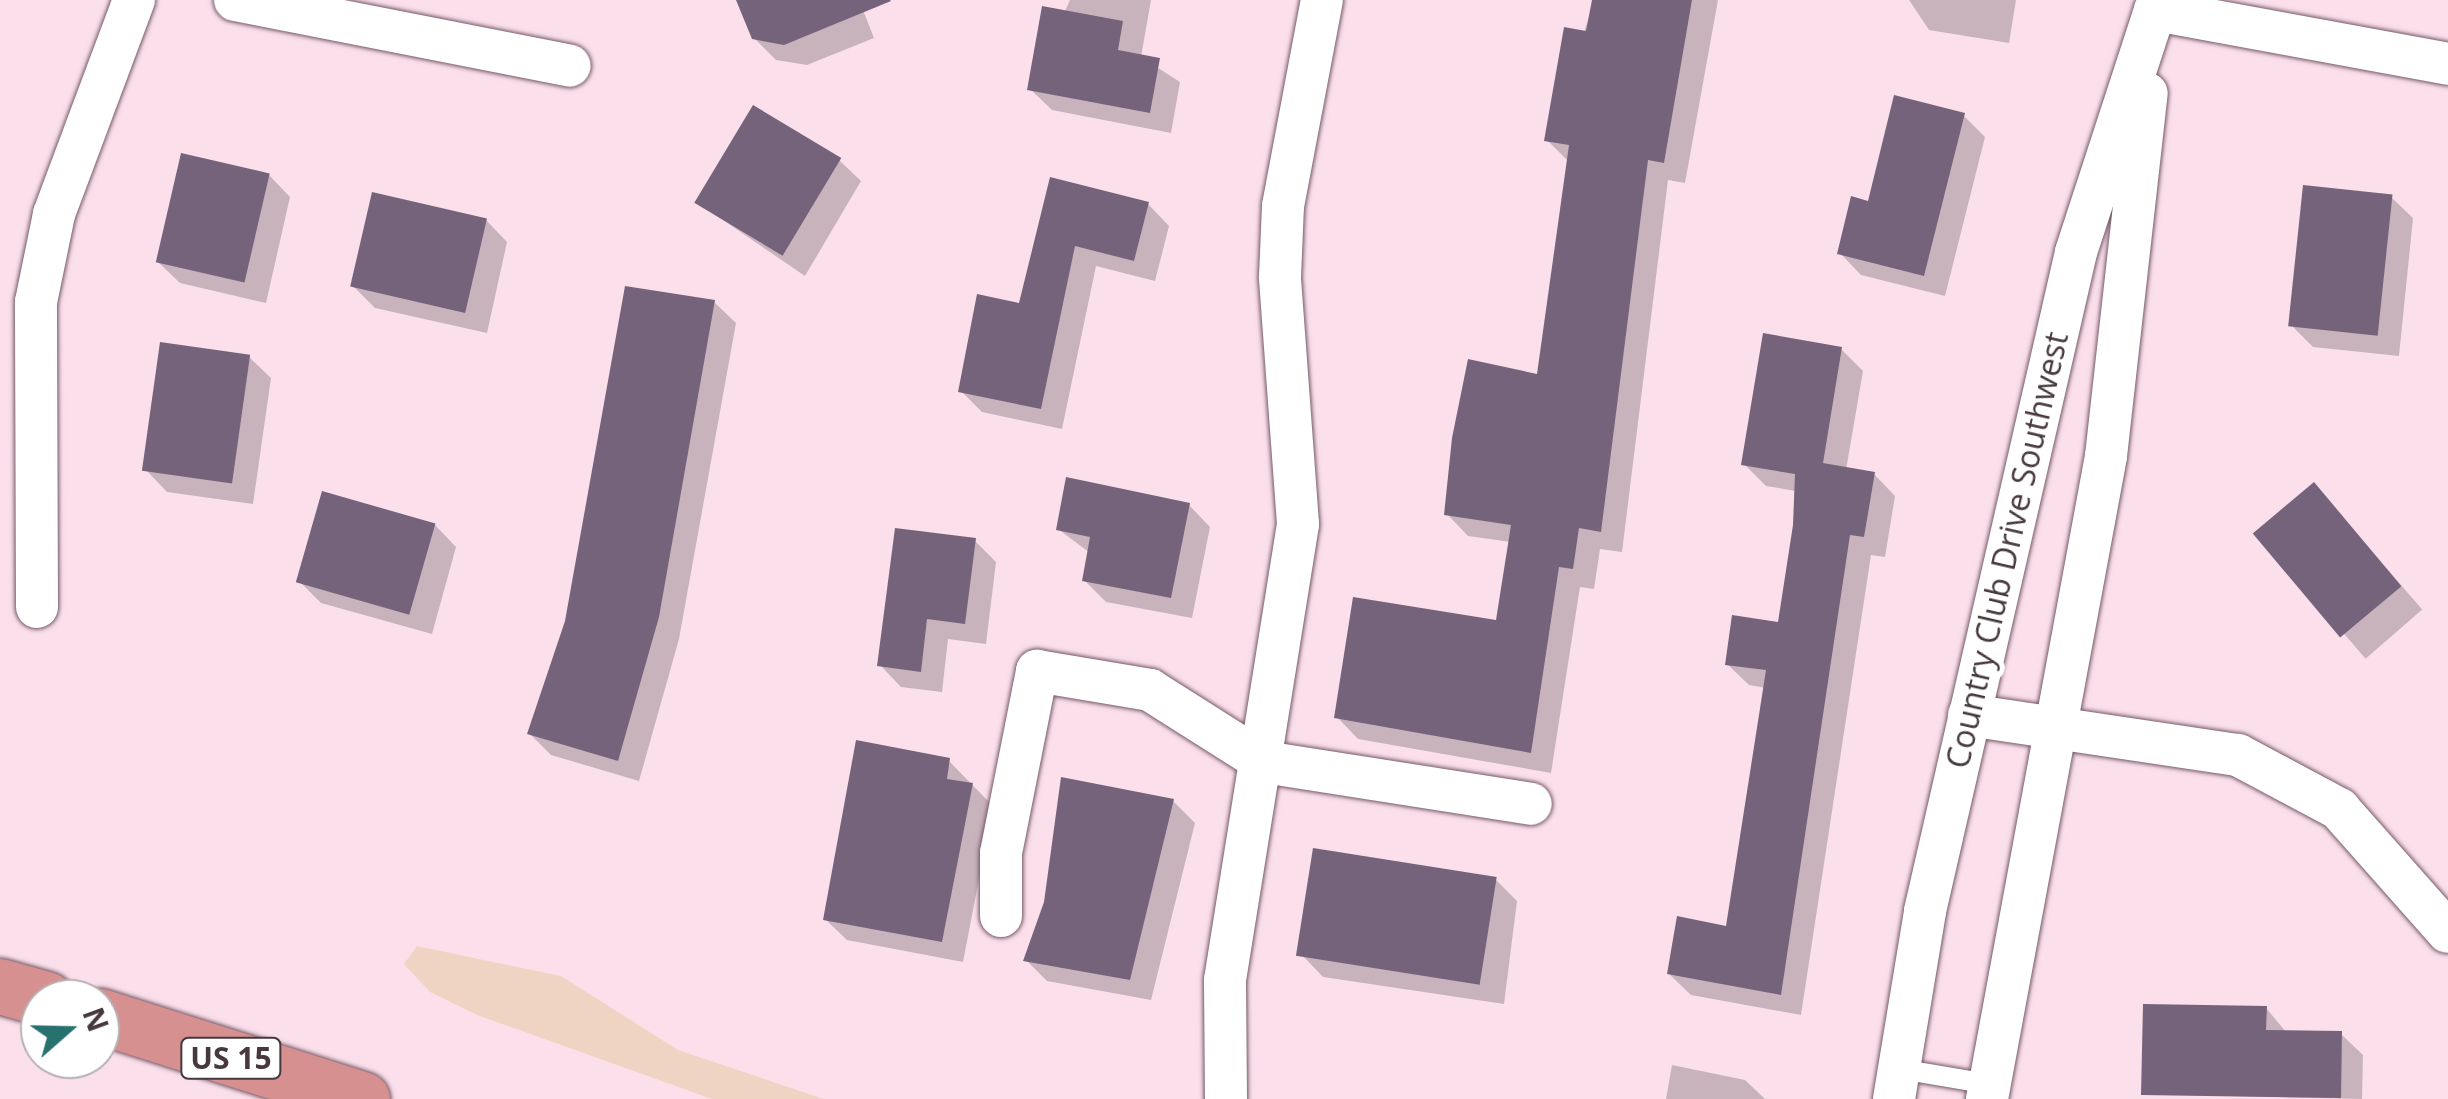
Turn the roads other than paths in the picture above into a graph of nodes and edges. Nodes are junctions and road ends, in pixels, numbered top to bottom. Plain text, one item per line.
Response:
1 (134, 0) edge
2 (235, 0) edge
3 (1322, 0) edge
4 (2156, 5) edge
5 (2448, 64) edge
6 (570, 66) dead end
7 (37, 607) dead end
8 (1969, 715) junction
9 (2057, 729) junction
10 (1264, 762) junction
11 (1531, 804) dead end
12 (1001, 916) dead end
13 (2448, 932) edge
14 (120, 1022) edge
15 (1897, 1084) edge
16 (1988, 1092) edge
17 (362, 1099) edge
18 (1226, 1099) edge

1 - 7 street
2 - 6 street
3 - 10 street
4 - 5 street
4 - 8 street, Country Club Drive Southwest
4 - 9 street, Country Club Drive Southwest
8 - 9 street
8 - 15 street, Country Club Drive Southwest
9 - 13 street
9 - 16 street, Country Club Drive Southwest
10 - 11 street
10 - 12 street
10 - 18 street
14 - 17 highway, US 15
15 - 16 lane

